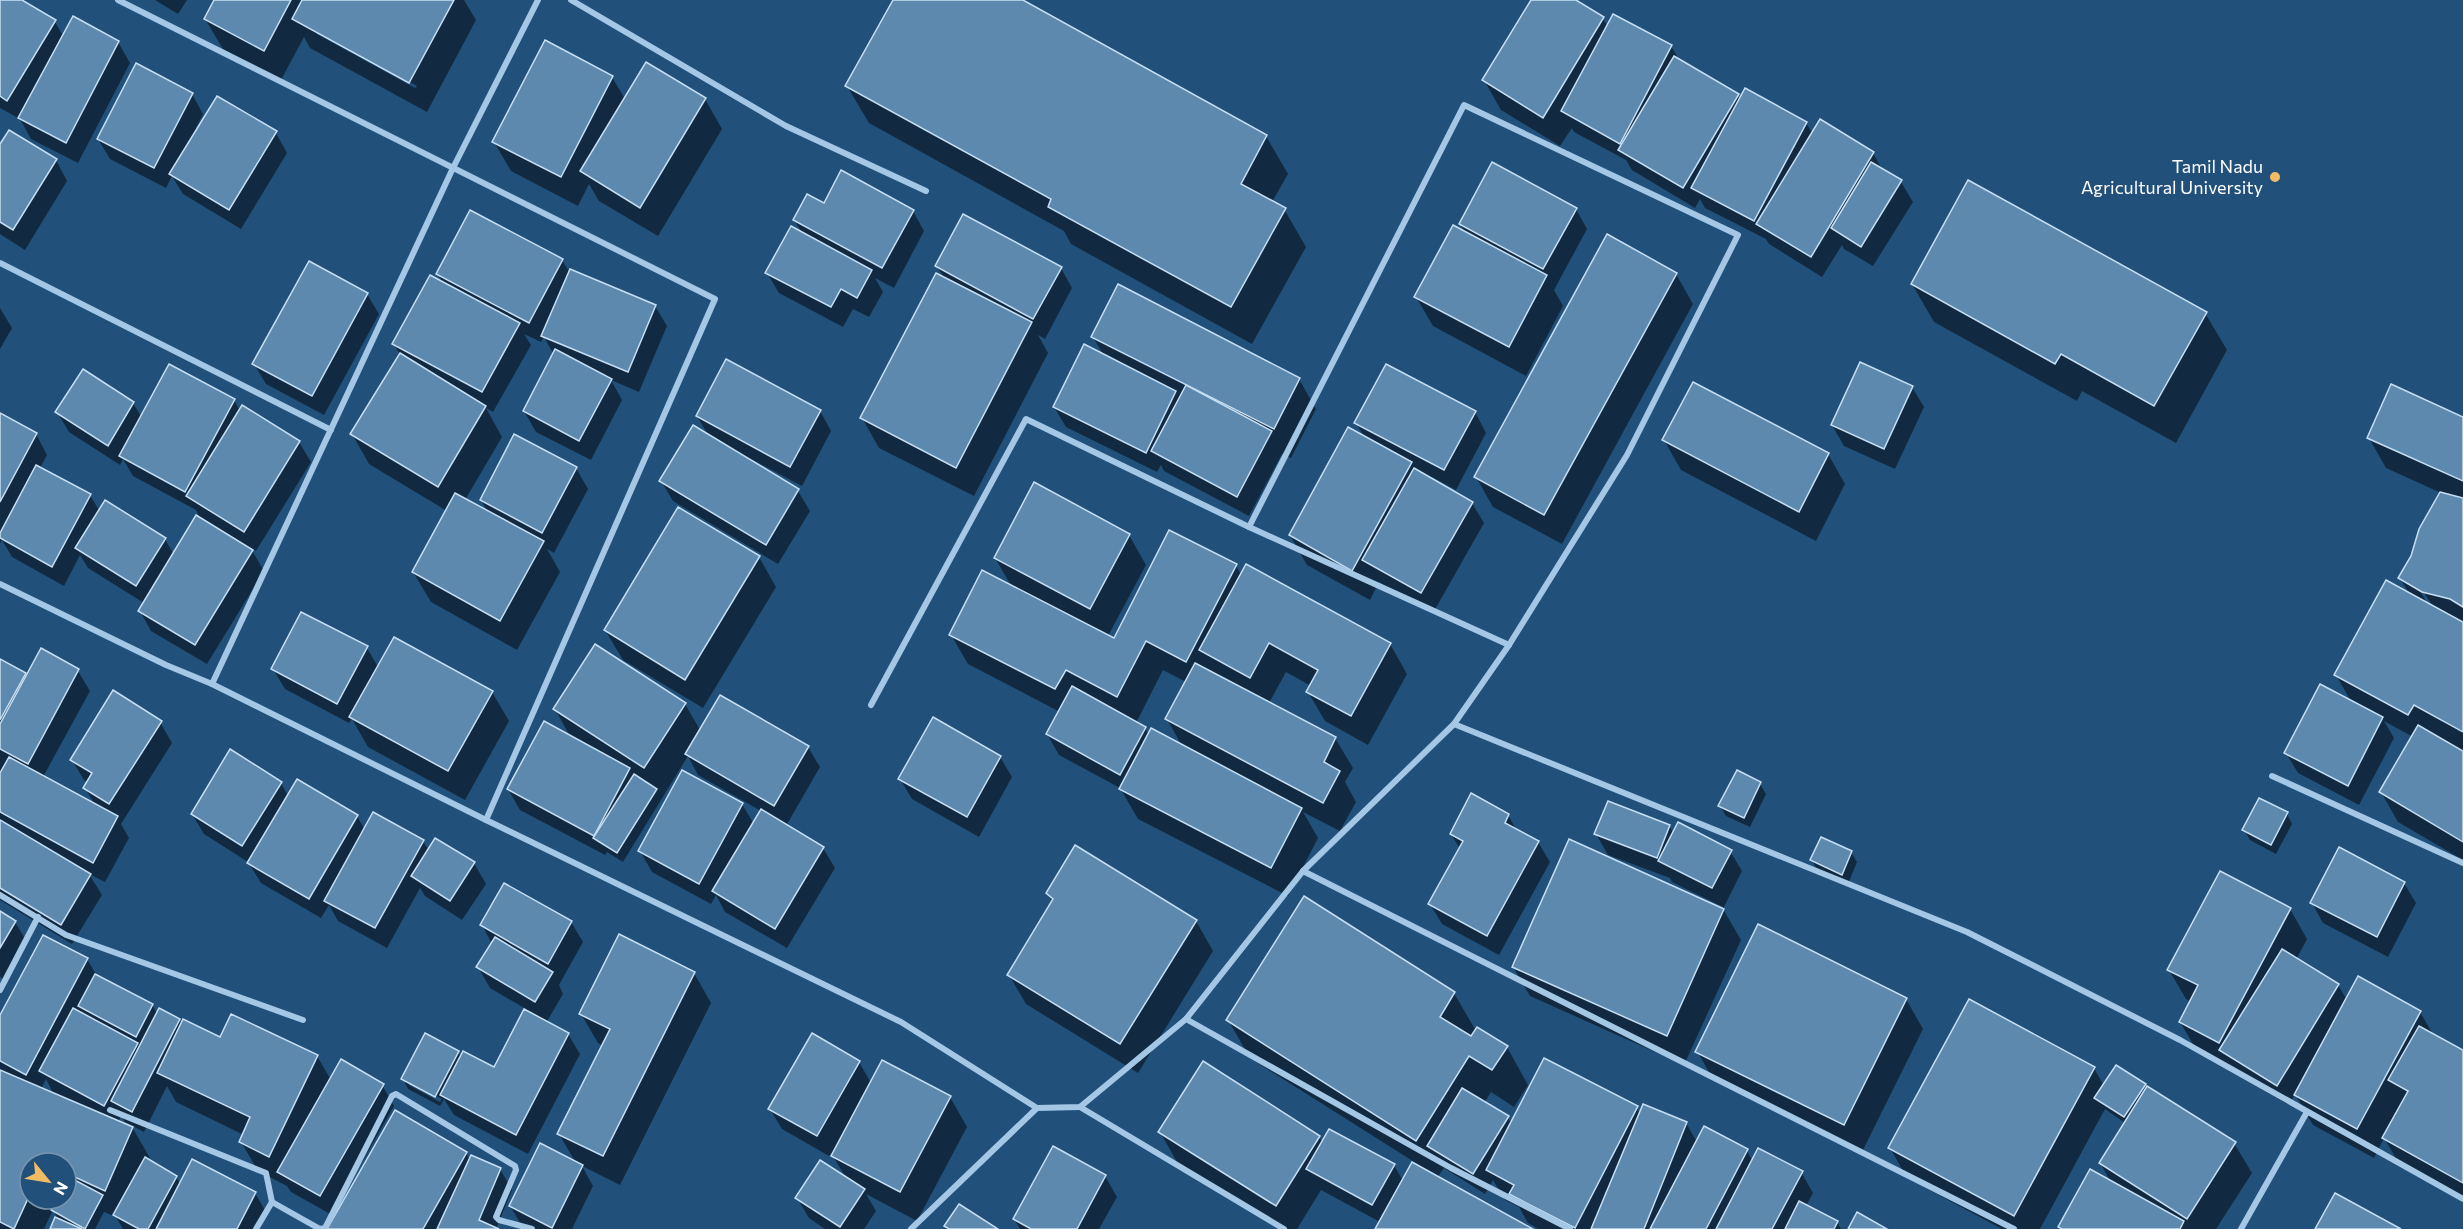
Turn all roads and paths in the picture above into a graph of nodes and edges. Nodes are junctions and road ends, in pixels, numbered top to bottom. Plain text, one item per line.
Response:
1 (118, 0) edge
2 (538, 0) edge
3 (571, 0) edge
4 (453, 168) junction
5 (926, 191) dead end
6 (0, 263) edge
7 (331, 430) junction
8 (1249, 527) junction
9 (0, 584) edge
10 (1509, 645) junction
11 (212, 684) junction
12 (871, 705) dead end
13 (1454, 724) junction
14 (2272, 776) dead end
15 (486, 820) junction
16 (2463, 863) edge
17 (1303, 871) junction
18 (0, 896) edge
19 (38, 917) junction
20 (0, 990) edge
21 (1186, 1019) junction
22 (303, 1020) dead end
23 (1080, 1107) junction
24 (1037, 1108) junction
25 (110, 1110) dead end
26 (2307, 1112) junction
27 (2463, 1199) edge
28 (272, 1202) junction
29 (256, 1229) edge
30 (532, 1229) edge
31 (911, 1229) edge
32 (1284, 1229) edge
33 (1570, 1229) edge
34 (2014, 1229) edge
35 (2241, 1229) edge

1 - 4 street
2 - 4 street
3 - 5 street
4 - 7 street
4 - 15 street
6 - 7 street
7 - 11 street
8 - 10 street
8 - 10 street
8 - 12 street
9 - 11 street
10 - 13 street
11 - 15 street
13 - 17 street
13 - 26 street
14 - 16 street
15 - 24 street
17 - 21 street
17 - 34 street
18 - 19 street
19 - 20 street
19 - 22 street
21 - 23 street
21 - 33 street
23 - 24 street
23 - 32 street
24 - 31 street
25 - 28 street
26 - 27 street
26 - 35 street
28 - 29 street
28 - 30 street

